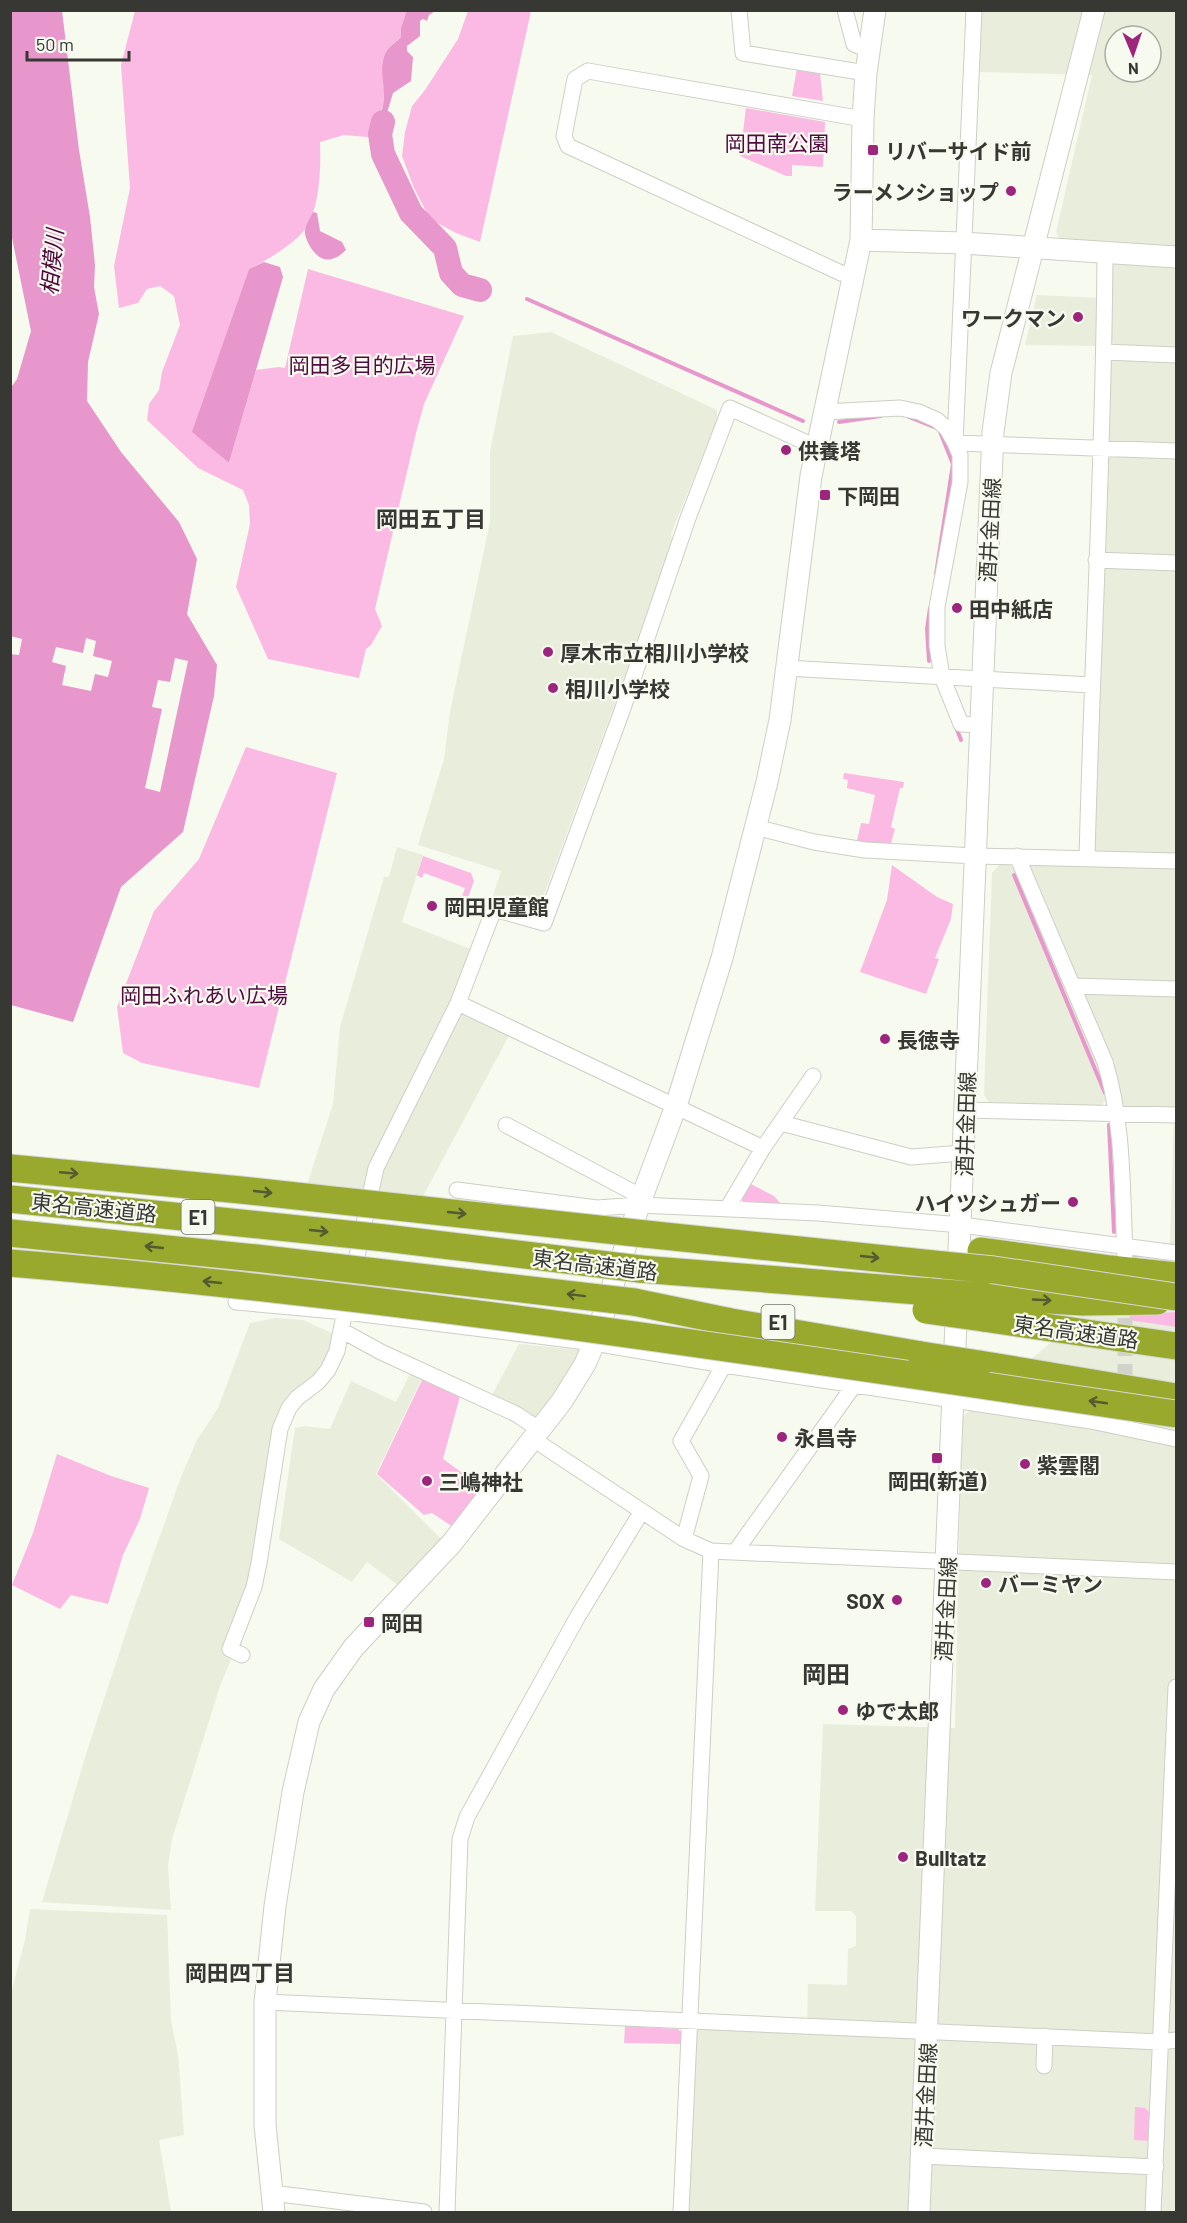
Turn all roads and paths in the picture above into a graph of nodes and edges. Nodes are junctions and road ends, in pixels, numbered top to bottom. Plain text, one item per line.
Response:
1 (739, 10) edge
2 (875, 10) edge
3 (975, 10) edge
4 (1094, 10) edge
5 (842, 11) edge
6 (869, 50) junction
7 (867, 74) junction
8 (863, 119) junction
9 (861, 240) junction
10 (963, 243) junction
11 (1034, 248) junction
12 (1105, 252) junction
13 (1176, 257) edge
14 (854, 275) junction
15 (1105, 352) junction
16 (1176, 355) edge
17 (820, 428) junction
18 (955, 443) junction
19 (992, 445) junction
20 (1100, 447) junction
21 (1176, 451) edge
22 (1096, 560) junction
23 (1176, 563) edge
24 (786, 668) junction
25 (942, 677) junction
26 (982, 680) junction
27 (1091, 686) junction
28 (981, 726) junction
29 (756, 826) junction
30 (975, 856) junction
31 (1017, 856) junction
32 (1087, 858) junction
33 (1176, 861) edge
34 (1073, 986) junction
35 (1176, 989) edge
36 (458, 1003) junction
37 (813, 1076) dead end
38 (676, 1106) junction
39 (965, 1110) junction
40 (1117, 1112) junction
41 (1176, 1115) edge
42 (782, 1123) junction
43 (506, 1125) dead end
44 (763, 1148) junction
45 (963, 1153) junction
46 (10, 1168) edge
47 (457, 1190) dead end
48 (10, 1199) edge
49 (727, 1209) junction
50 (643, 1216) junction
51 (961, 1225) junction
52 (10, 1233) edge
53 (1176, 1252) edge
54 (1125, 1253) junction
55 (944, 1256) junction
56 (10, 1263) edge
57 (1176, 1276) edge
58 (1176, 1298) edge
59 (236, 1302) dead end
60 (984, 1307) junction
61 (346, 1312) junction
62 (341, 1330) junction
63 (594, 1343) junction
64 (1176, 1346) edge
65 (979, 1358) junction
66 (724, 1365) junction
67 (1176, 1379) edge
68 (855, 1384) junction
69 (1176, 1397) edge
70 (954, 1399) junction
71 (1126, 1412) tunnel mouth
72 (1176, 1414) edge
73 (1126, 1428) junction
74 (536, 1434) junction
75 (1176, 1438) edge
76 (642, 1511) junction
77 (684, 1539) junction
78 (711, 1551) junction
79 (735, 1552) junction
80 (948, 1562) junction
81 (1176, 1572) edge
82 (242, 1655) dead end
83 (1176, 1687) edge
84 (265, 2002) junction
85 (454, 2010) junction
86 (690, 2021) junction
87 (927, 2031) junction
88 (1045, 2036) junction
89 (1169, 2041) edge
90 (1044, 2066) dead end
91 (922, 2156) junction
92 (1156, 2167) junction
93 (273, 2203) edge
94 (424, 2212) edge
95 (447, 2212) edge
96 (681, 2212) edge
97 (919, 2212) edge
98 (1154, 2212) edge

1 - 7 street
2 - 6 street
3 - 10 street
4 - 11 street, 酒井金田線
5 - 6 street
6 - 7 street
7 - 8 street
8 - 9 street
8 - 14 street
9 - 10 street
9 - 14 street
10 - 11 street
10 - 18 street
11 - 12 street
11 - 19 street, 酒井金田線
12 - 13 street
12 - 15 street
14 - 17 street
15 - 16 street
15 - 20 street
17 - 18 street
17 - 24 street
17 - 36 street
18 - 19 street
18 - 25 street
19 - 20 street
19 - 26 street, 酒井金田線
20 - 21 street
20 - 22 street
22 - 23 street
22 - 27 street
24 - 25 street
24 - 29 street
25 - 26 street
25 - 28 street
26 - 27 street
26 - 28 street, 酒井金田線
27 - 32 street
28 - 30 street, 酒井金田線
29 - 30 street
29 - 38 street
30 - 31 street
30 - 39 street, 酒井金田線
31 - 32 street
31 - 34 street
32 - 33 street
34 - 35 street
34 - 40 street
36 - 38 street
36 - 61 street
37 - 42 street
38 - 44 street
38 - 50 street
39 - 40 street
39 - 45 street, 酒井金田線
40 - 41 street
40 - 54 street
42 - 44 street
42 - 45 street
43 - 50 street
44 - 49 street
45 - 51 street, 酒井金田線
46 -> 50 highway, bridge
47 - 50 street
48 -> 60 highway, 東名高速道路 / E1, bridge
49 - 50 street
49 - 51 street
50 -> 55 highway
50 - 63 street
51 - 54 street
51 - 70 street, 酒井金田線
65 -> 52 highway, 東名高速道路 / E1, bridge
53 - 54 street
55 - 57 highway
55 - 58 highway, bridge
72 -> 56 highway, bridge
60 -> 58 highway
59 - 61 street
60 - 64 highway, 東名高速道路 / E1
61 - 62 street
61 - 63 street
62 - 74 street
62 - 82 street
63 - 66 street
63 - 74 street
65 - 67 highway, 東名高速道路 / E1
65 - 69 highway
66 - 68 street
66 - 77 street
68 - 70 street
68 - 79 street
70 - 73 street
70 - 80 street, 酒井金田線
71 - 73 street
73 - 75 street
74 - 76 street
74 - 84 street
76 - 77 street
76 - 85 street
77 - 78 street
78 - 79 street
78 - 86 street
79 - 80 street
80 - 81 street
80 - 87 street, 酒井金田線
83 - 89 street
84 - 85 street
84 - 93 street
85 - 86 street
85 - 95 street
86 - 87 street
86 - 96 street
87 - 88 street
87 - 91 street, 酒井金田線
88 - 89 street
88 - 90 street
89 - 92 street
91 - 92 street
91 - 97 street, 酒井金田線
92 - 98 street
93 - 94 street

